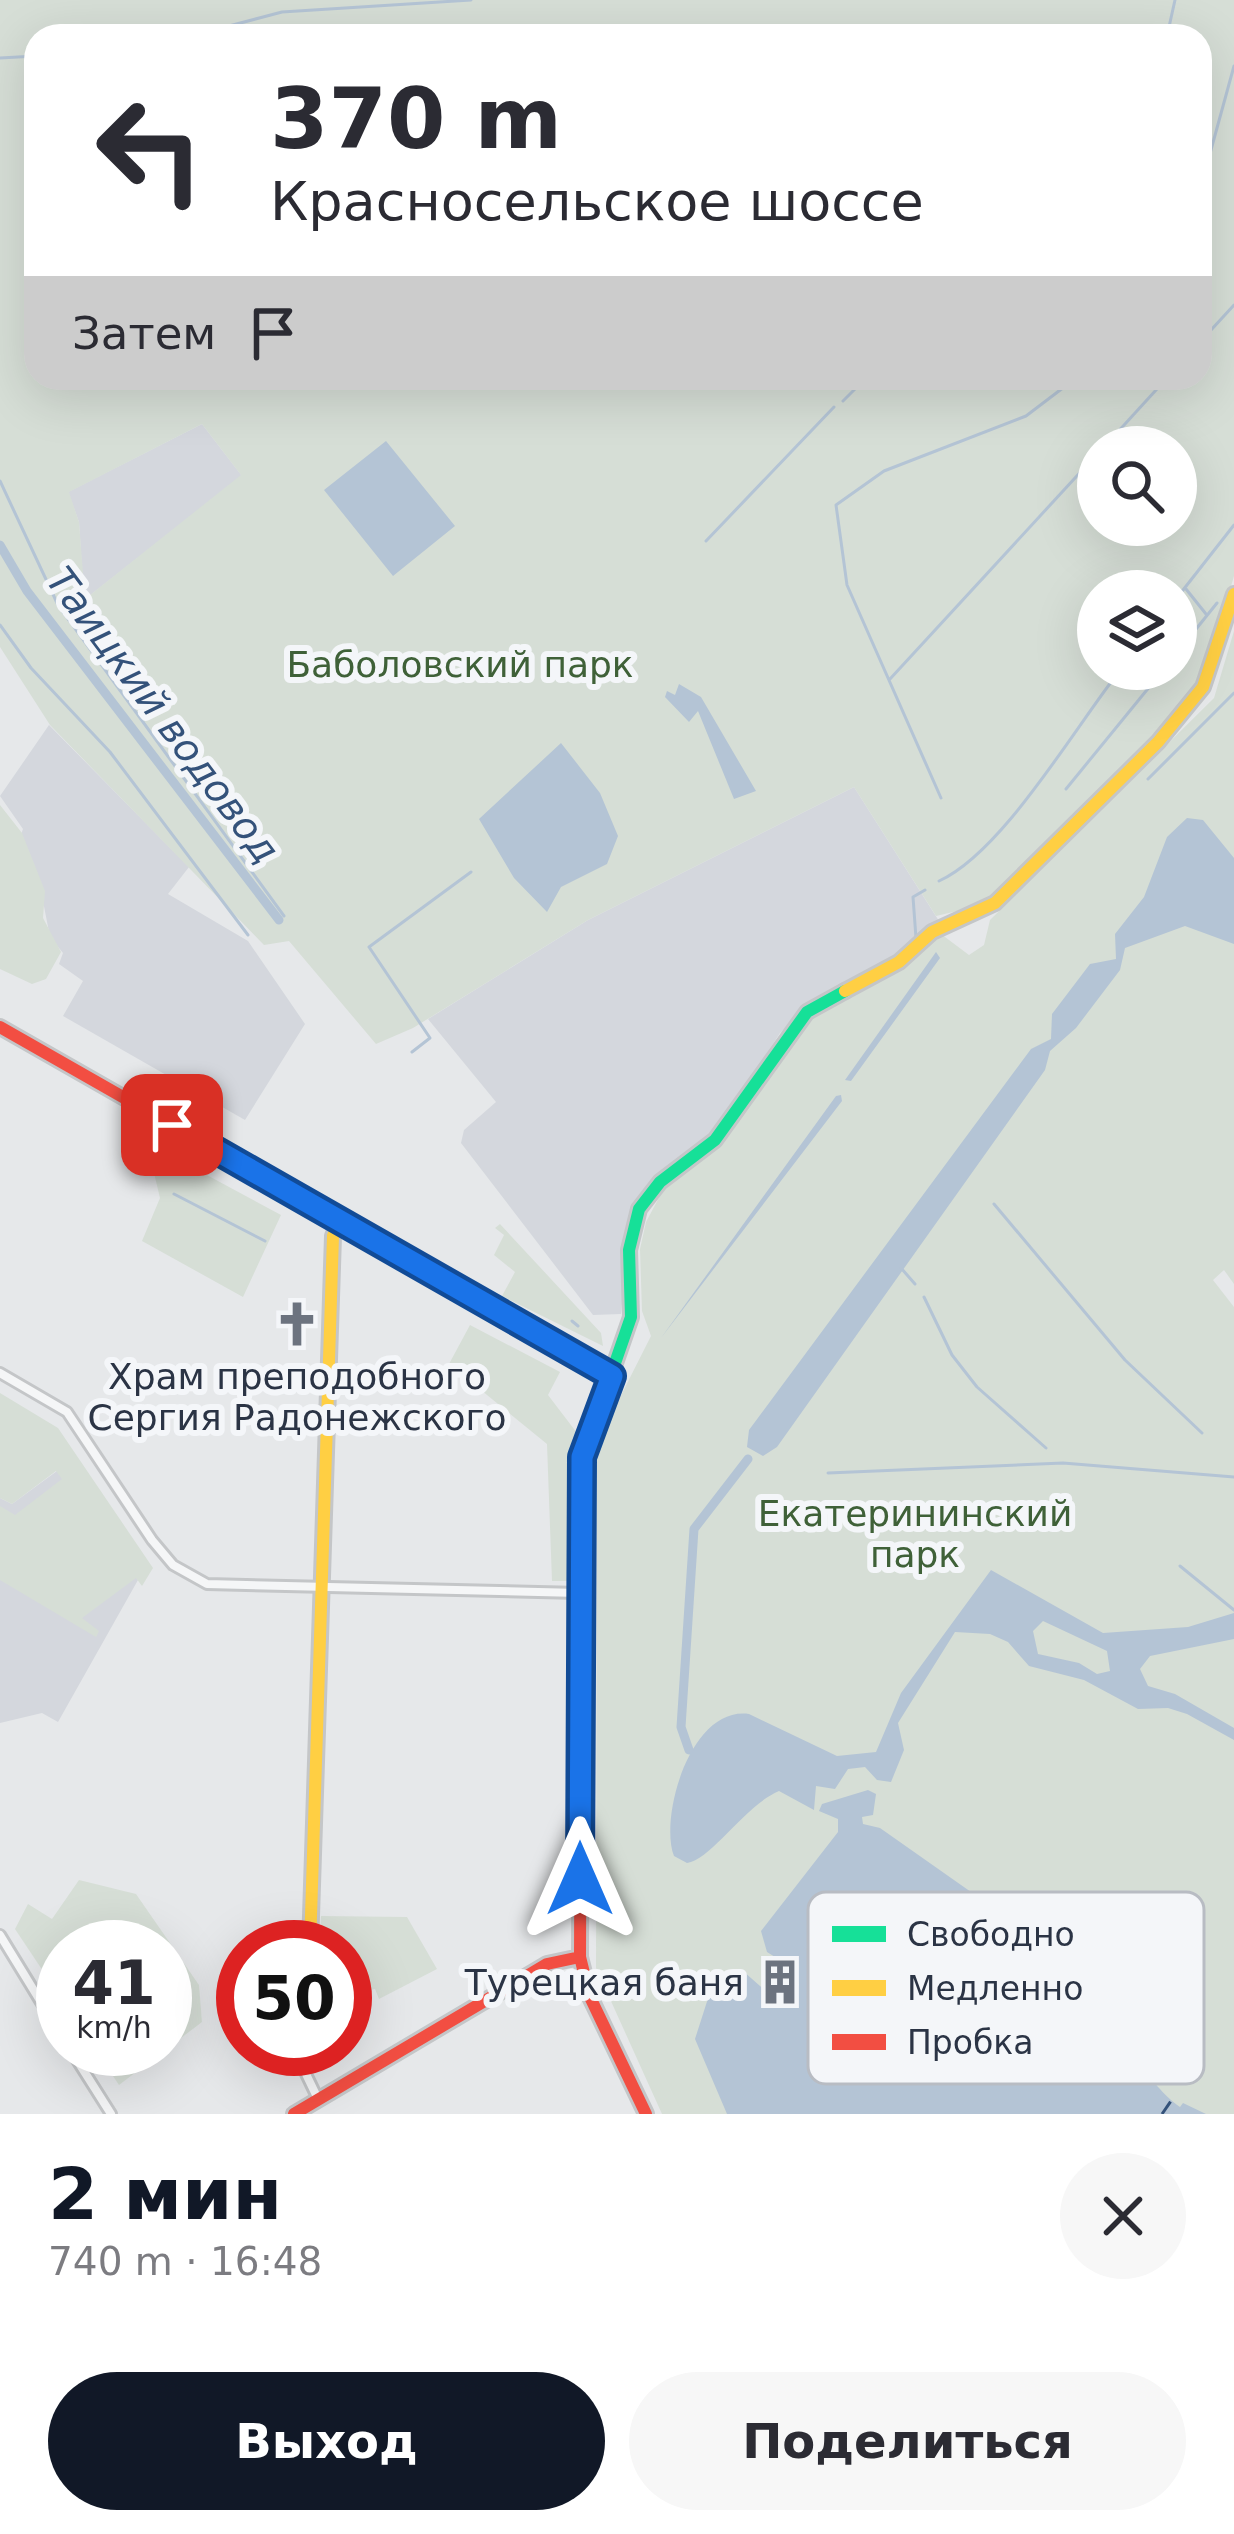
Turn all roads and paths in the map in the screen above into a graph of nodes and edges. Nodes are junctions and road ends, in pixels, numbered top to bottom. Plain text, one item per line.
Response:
1 (1234, 594) edge
2 (0, 1027) edge
3 (339, 1221) junction
4 (0, 1373) edge
5 (612, 1376) junction
6 (326, 1591) junction
7 (579, 1593) junction
8 (311, 1920) edge
9 (0, 1935) edge
10 (580, 1957) junction
11 (36, 1994) edge
12 (87, 2076) edge
13 (307, 2076) edge
14 (318, 2099) junction
15 (111, 2114) edge
16 (293, 2114) edge
17 (646, 2114) edge

1 - 5 street
2 - 3 street
3 - 5 street
3 - 6 street
4 - 6 street
5 - 7 street
6 - 7 street
6 - 8 street
7 - 10 street
9 - 11 street
10 - 14 street
10 - 17 street
12 - 15 street
13 - 14 street
14 - 16 street

